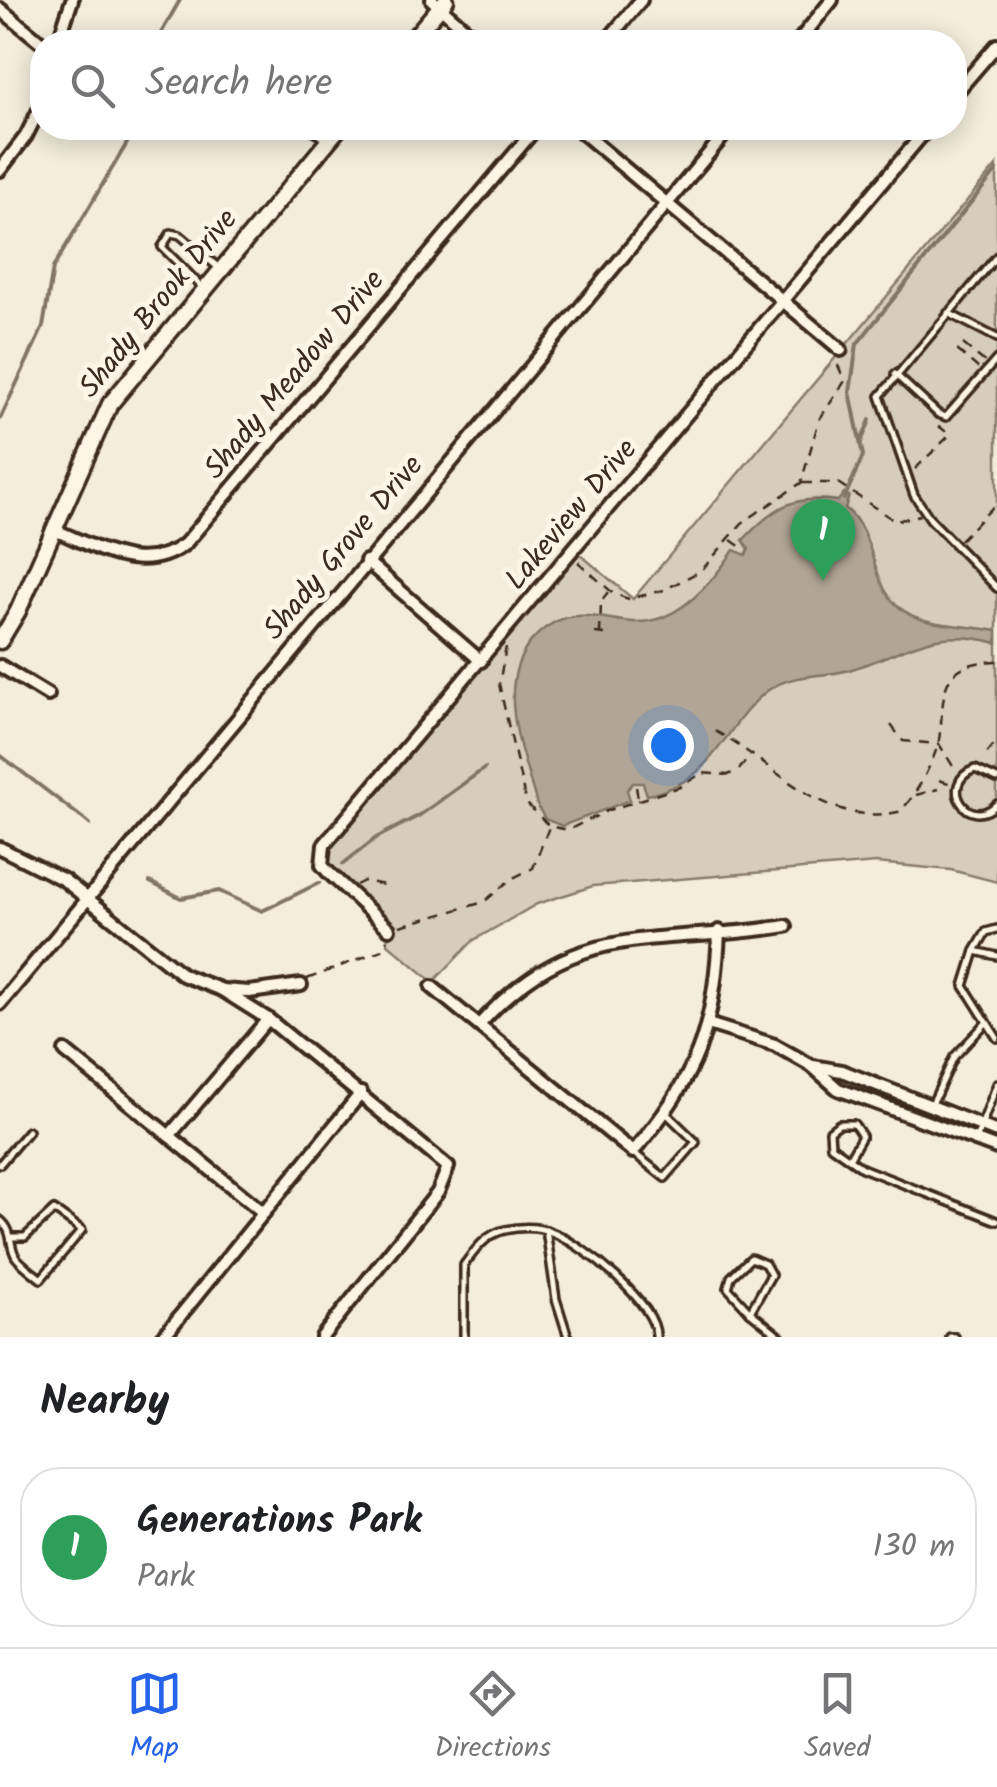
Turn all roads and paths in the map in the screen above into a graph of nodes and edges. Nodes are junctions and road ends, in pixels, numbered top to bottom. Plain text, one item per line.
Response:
1 (72, 0) edge
2 (641, 0) edge
3 (832, 0) edge
4 (439, 2) edge
5 (0, 9) edge
6 (62, 30) edge
7 (419, 30) edge
8 (468, 30) edge
9 (616, 30) edge
10 (808, 30) edge
11 (30, 33) edge
12 (997, 45) edge
13 (967, 80) edge
14 (30, 128) edge
15 (328, 140) edge
16 (526, 140) edge
17 (590, 140) edge
18 (720, 140) edge
19 (918, 140) edge
20 (0, 170) edge
21 (668, 205) junction
22 (997, 256) edge
23 (220, 269) junction
24 (203, 288) junction
25 (782, 304) junction
26 (948, 312) junction
27 (997, 338) edge
28 (962, 344) dead end
29 (957, 350) dead end
30 (978, 353) junction
31 (839, 356) joint
32 (997, 359) edge
33 (971, 362) junction
34 (990, 367) junction
35 (979, 369) dead end
36 (895, 374) junction
37 (925, 415) dead end
38 (907, 476) junction
39 (801, 483) junction
40 (997, 503) edge
41 (925, 511) junction
42 (52, 530) junction
43 (730, 539) junction
44 (956, 545) junction
45 (745, 550) dead end
46 (366, 560) junction
47 (578, 562) dead end
48 (997, 588) edge
49 (610, 590) junction
50 (600, 634) dead end
51 (0, 641) edge
52 (506, 647) dead end
53 (481, 660) junction
54 (997, 661) edge
55 (0, 666) edge
56 (48, 695) dead end
57 (891, 725) dead end
58 (715, 731) dead end
59 (997, 741) edge
60 (938, 744) junction
61 (752, 753) junction
62 (986, 753) dead end
63 (962, 776) junction
64 (997, 779) edge
65 (939, 780) dead end
66 (957, 786) junction
67 (636, 787) dead end
68 (938, 789) dead end
69 (914, 796) junction
70 (639, 800) junction
71 (997, 804) edge
72 (549, 826) junction
73 (0, 848) edge
74 (384, 884) dead end
75 (355, 886) dead end
76 (86, 897) junction
77 (786, 926) dead end
78 (389, 929) junction
79 (997, 930) edge
80 (718, 931) junction
81 (975, 951) junction
82 (997, 956) edge
83 (302, 986) joint
84 (432, 988) dead end
85 (222, 990) junction
86 (0, 1004) edge
87 (268, 1019) junction
88 (987, 1022) junction
89 (480, 1024) junction
90 (708, 1024) junction
91 (997, 1038) edge
92 (65, 1051) dead end
93 (812, 1066) junction
94 (997, 1084) edge
95 (361, 1094) junction
96 (930, 1106) junction
97 (666, 1114) junction
98 (981, 1125) junction
99 (28, 1130) dead end
100 (997, 1132) edge
101 (170, 1136) junction
102 (976, 1138) junction
103 (997, 1148) edge
104 (633, 1152) junction
105 (849, 1159) junction
106 (0, 1164) edge
107 (264, 1212) junction
108 (0, 1220) edge
109 (997, 1221) edge
110 (546, 1230) junction
111 (11, 1237) junction
112 (750, 1312) junction
113 (163, 1337) edge
114 (322, 1337) edge
115 (464, 1337) edge
116 (568, 1337) edge
117 (656, 1337) edge
118 (781, 1337) edge

1 - 6 street
2 - 9 street
3 - 10 street
4 - 7 street
4 - 8 street
5 - 11 street
12 - 13 street
14 - 20 street
15 - 23 street, Shady Brook Drive
16 - 42 street, Shady Meadow Drive
17 - 21 street
18 - 21 street, Shady Grove Drive
19 - 25 street, Lakeview Drive
21 - 25 street
21 - 46 street, Shady Grove Drive
22 - 26 lane
23 - 24 street, Shady Brook Drive
23 - 24 lane
24 - 42 street, Shady Brook Drive
25 - 31 street
25 - 53 street, Lakeview Drive
26 - 27 lane
26 - 36 lane
28 - 30 path
29 - 33 path
30 - 33 path
30 - 34 path
31 - 39 path
32 - 34 lane
33 - 35 path
34 - 36 lane
36 - 38 lane
37 - 38 path
38 - 41 lane
39 - 41 path
39 - 43 path
40 - 44 path
41 - 44 lane
42 - 51 street, Shady Brook Drive
43 - 45 path
43 - 49 path
44 - 48 lane
46 - 53 street
46 - 76 street, Shady Grove Drive
47 - 49 path
49 - 50 path
52 - 72 path
53 - 78 street, Lakeview Drive
54 - 60 path
55 - 56 street
57 - 60 path
58 - 61 path
59 - 62 path
60 - 63 path
60 - 69 path
61 - 69 path
61 - 70 path
63 - 64 lane
63 - 66 lane
65 - 66 path
66 - 71 lane
67 - 70 path
68 - 69 path
70 - 72 path
72 - 78 path
73 - 76 street
74 - 75 path
76 - 85 street
76 - 86 street, Shady Grove Drive
77 - 80 street
78 - 83 path
79 - 81 lane
80 - 89 street
80 - 90 street
81 - 82 lane
81 - 88 lane
83 - 85 street
84 - 89 street
85 - 87 street
87 - 95 street
87 - 101 street
88 - 91 lane
88 - 96 lane
89 - 104 street
90 - 93 street
90 - 97 street
92 - 101 street
93 - 96 street
93 - 102 street
94 - 98 lane
95 - 107 street
95 - 114 street
96 - 98 street
97 - 104 street
97 - 104 lane
98 - 100 street
98 - 102 lane
99 - 106 lane
101 - 107 street
102 - 103 street
105 - 105 lane
105 - 109 lane
107 - 113 street
108 - 111 lane
110 - 115 lane
110 - 116 lane
110 - 117 lane
111 - 111 lane
112 - 112 lane
112 - 118 lane

